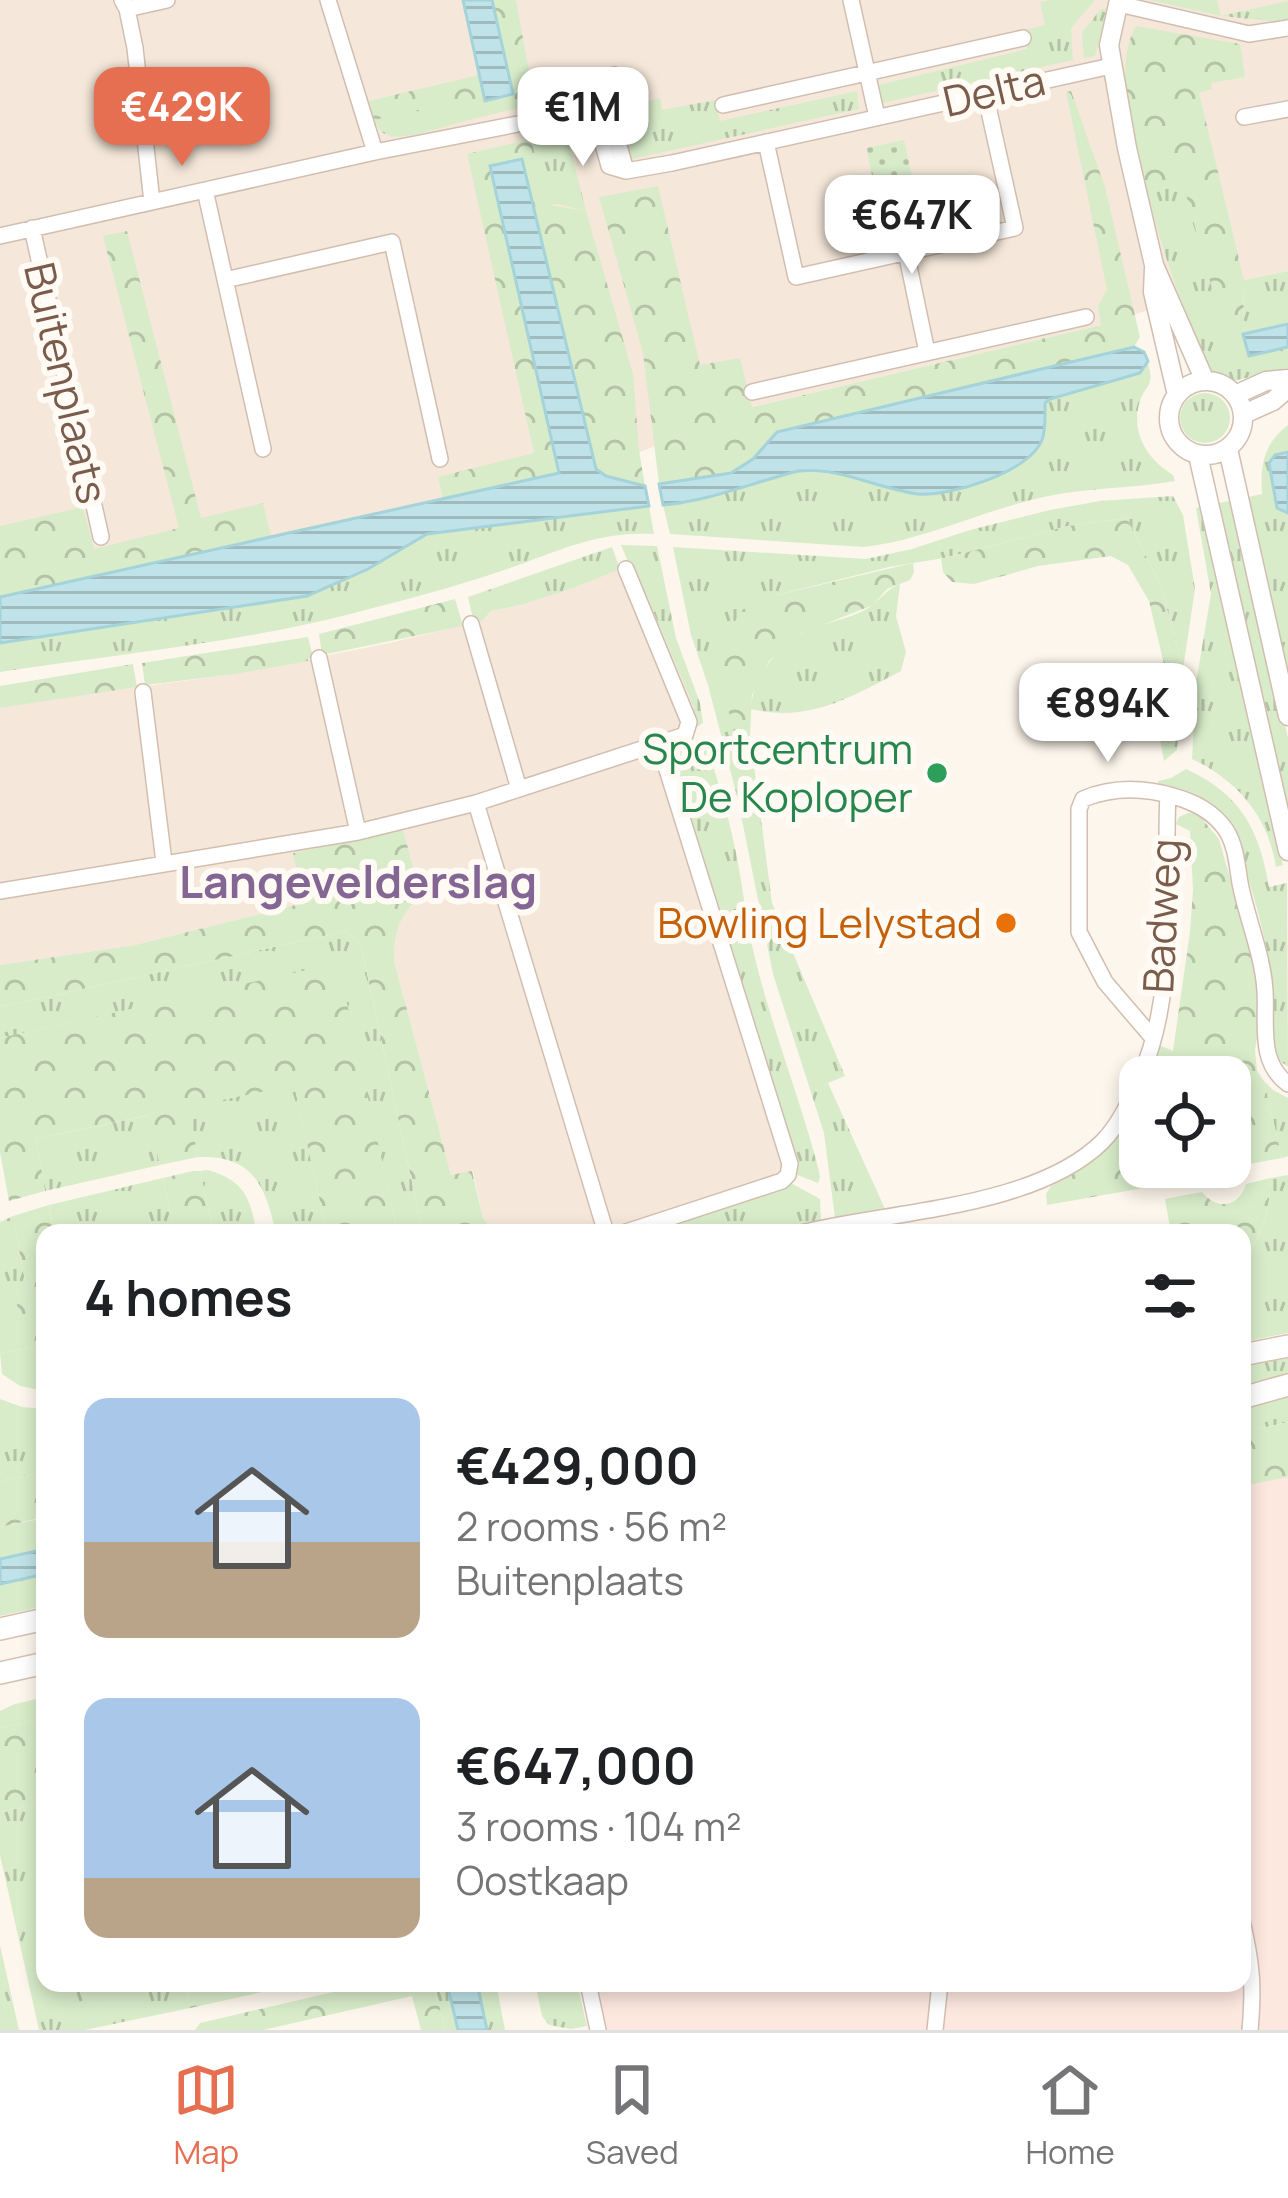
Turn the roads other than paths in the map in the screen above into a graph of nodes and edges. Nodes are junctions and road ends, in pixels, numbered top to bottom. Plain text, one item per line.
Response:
1 (167, 0) edge
2 (328, 0) edge
3 (851, 0) edge
4 (1124, 3) edge
5 (124, 4) edge
6 (1288, 28) edge
7 (1023, 38) dead end
8 (1111, 66) junction
9 (867, 74) junction
10 (614, 75) dead end
11 (985, 93) junction
12 (723, 105) dead end
13 (1288, 109) edge
14 (597, 114) junction
15 (877, 117) junction
16 (1244, 117) dead end
17 (766, 142) junction
18 (375, 152) junction
19 (205, 190) junction
20 (152, 202) junction
21 (32, 228) junction
22 (0, 236) edge
23 (906, 252) junction
24 (1154, 265) junction
25 (225, 280) junction
26 (1086, 317) dead end
27 (927, 352) junction
28 (1288, 379) edge
29 (1205, 381) junction
30 (1288, 388) edge
31 (752, 392) dead end
32 (1177, 394) junction
33 (1235, 395) junction
34 (1244, 414) junction
35 (263, 449) dead end
36 (1228, 449) junction
37 (1198, 455) junction
38 (440, 459) dead end
39 (101, 537) dead end
40 (626, 569) dead end
41 (471, 624) dead end
42 (319, 658) dead end
43 (142, 692) dead end
44 (1288, 716) edge
45 (659, 744) junction
46 (519, 789) junction
47 (1168, 795) junction
48 (476, 803) junction
49 (358, 832) junction
50 (1288, 851) edge
51 (164, 862) junction
52 (0, 891) edge
53 (1152, 1037) junction
54 (1146, 1056) edge
55 (1288, 1084) edge
56 (1119, 1120) edge
57 (603, 1224) edge
58 (651, 1224) edge
59 (840, 1224) edge
60 (1288, 1346) edge
61 (1251, 1353) edge
62 (1288, 1385) edge
63 (1251, 1395) edge
64 (36, 1621) edge
65 (0, 1629) edge
66 (36, 1665) edge
67 (0, 1673) edge
68 (1251, 1962) edge
69 (590, 1992) edge
70 (939, 1992) edge
71 (598, 2030) edge
72 (935, 2030) edge
73 (1250, 2030) edge

1 - 5 street
2 - 18 street
3 - 9 street
4 - 6 street
4 - 8 street
5 - 20 street
7 - 9 street, Delta
8 - 11 street, Delta
8 - 24 street
9 - 12 street, Delta
9 - 15 street
10 - 14 street
11 - 15 street, Delta
11 - 23 street
13 - 16 street
14 - 17 street, Delta
14 - 18 street, Buitenplaats
15 - 17 street, Delta
17 - 23 street
18 - 19 street, Buitenplaats
19 - 20 street, Buitenplaats
19 - 25 street
20 - 21 street, Buitenplaats
21 - 22 street, Buitenplaats
21 - 39 street, Buitenplaats
23 - 27 street
24 - 29 street
24 - 32 street
25 - 35 street
25 - 38 street
26 - 27 street
27 - 31 street
28 - 33 street
29 - 32 street
29 - 33 street
30 - 34 street
32 - 37 street
33 - 34 street
34 - 36 street
36 - 37 street
36 - 44 street
37 - 50 street
40 - 45 street
41 - 46 street
42 - 49 street
43 - 51 street
45 - 46 street
45 - 58 street
46 - 48 street
47 - 53 street, Badweg
47 - 53 street, Badweg
47 - 55 street, Badweg
48 - 49 street
48 - 57 street
49 - 51 street
51 - 52 street
53 - 54 street, Badweg
56 - 59 street, Badweg
60 - 61 main road
62 - 63 main road
64 - 65 main road
66 - 67 main road
68 - 73 street
69 - 71 street
70 - 72 street

